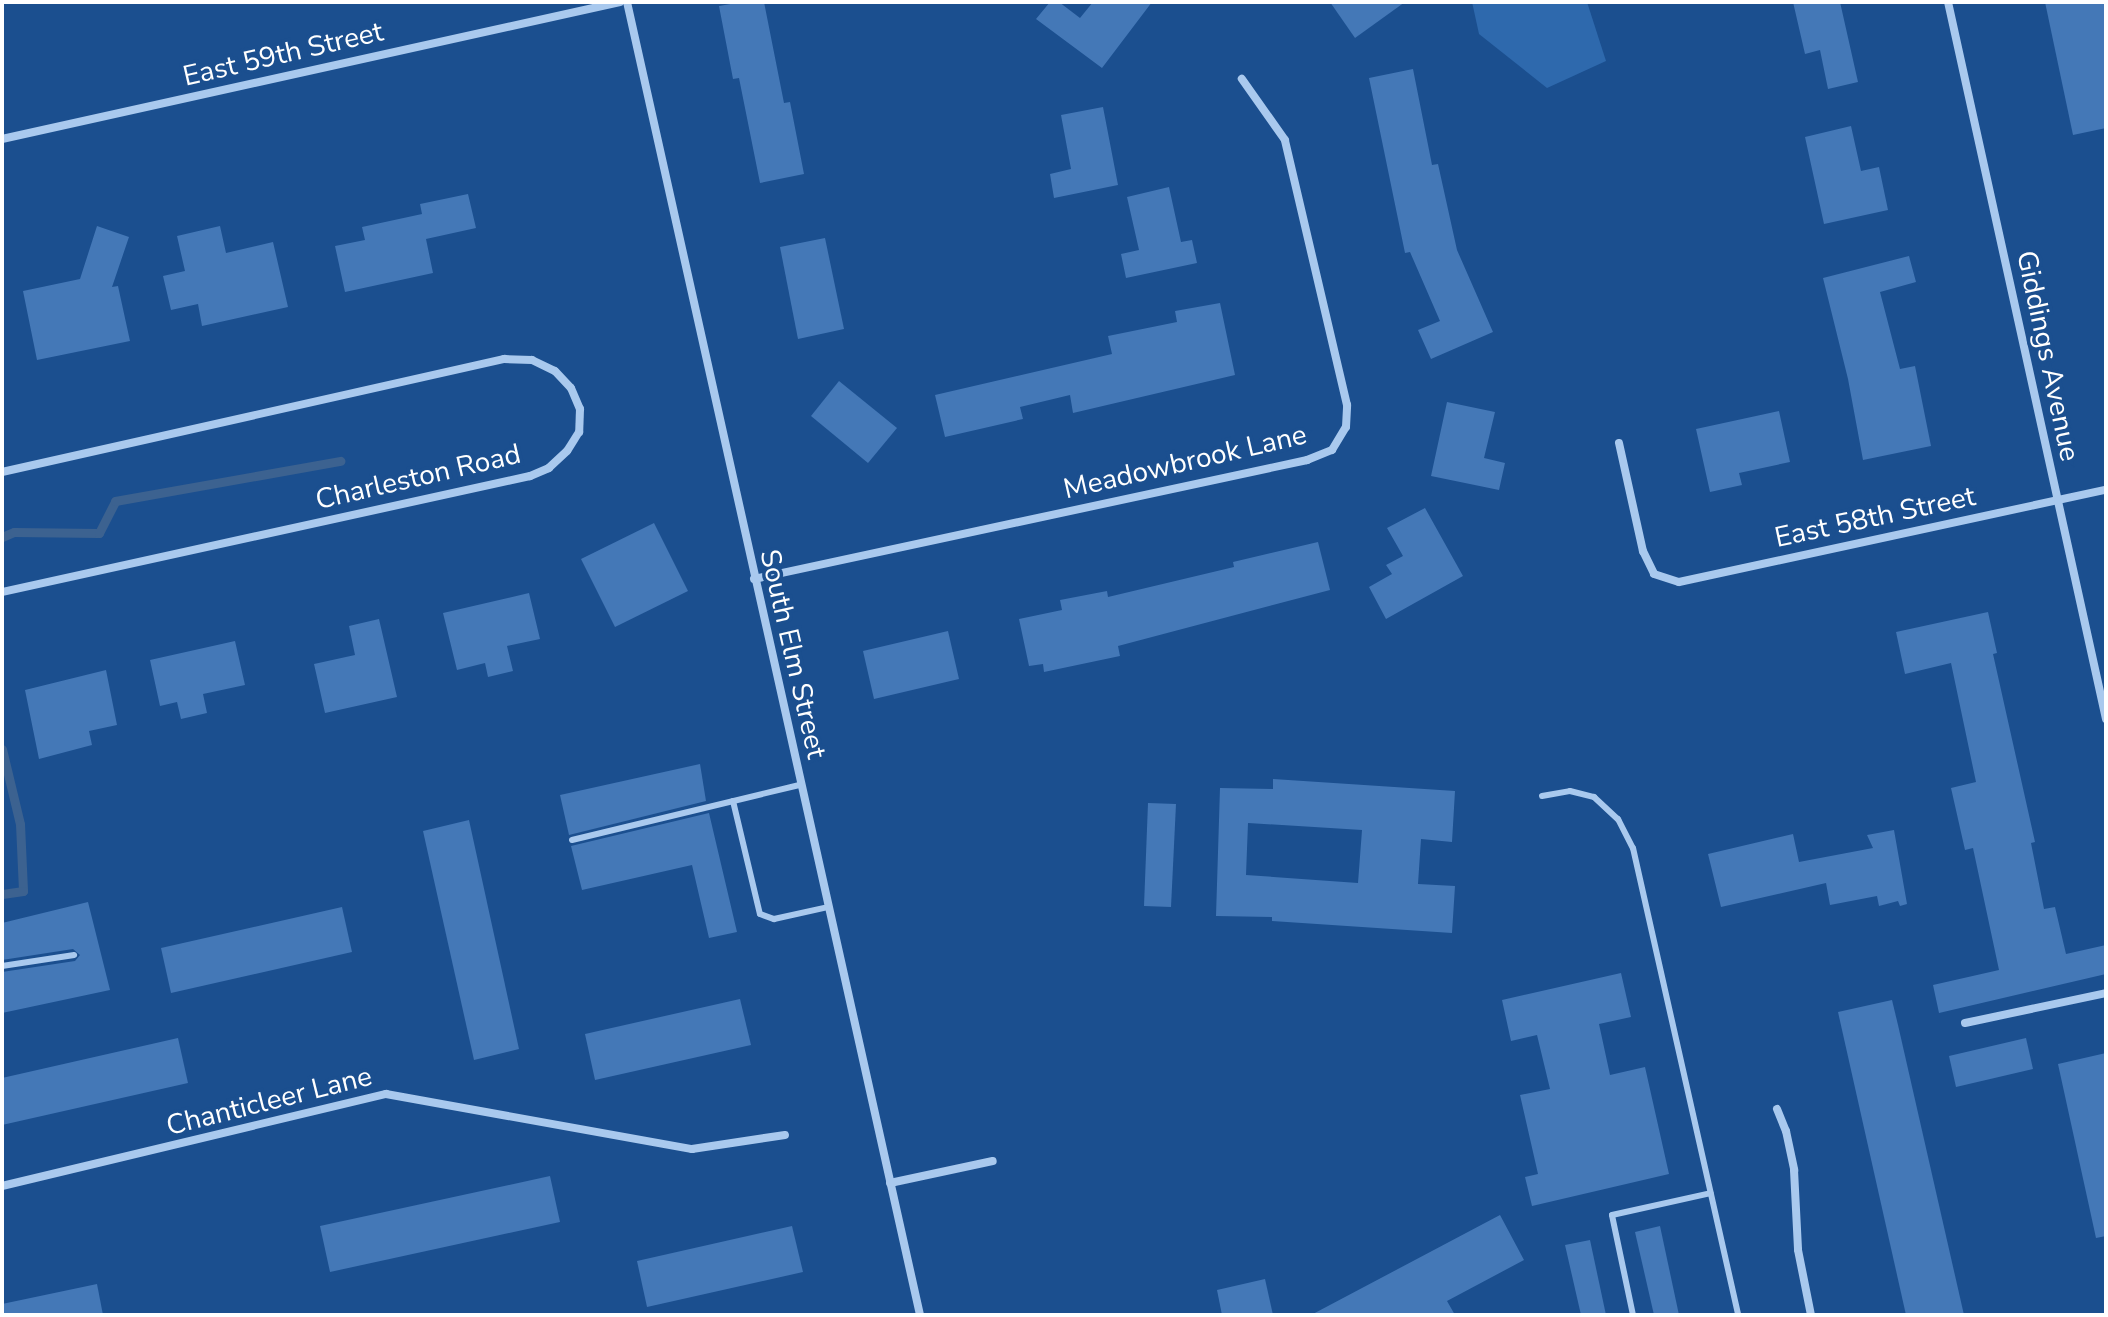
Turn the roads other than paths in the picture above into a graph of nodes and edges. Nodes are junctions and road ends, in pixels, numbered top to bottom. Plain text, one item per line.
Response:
1 (620, 2) edge
2 (627, 2) edge
3 (1948, 2) edge
4 (1242, 79) dead end
5 (2, 139) edge
6 (1619, 443) dead end
7 (2, 472) edge
8 (2106, 490) edge
9 (2057, 501) junction
10 (754, 579) junction
11 (2, 592) edge
12 (2106, 719) edge
13 (800, 785) junction
14 (1542, 796) dead end
15 (733, 801) junction
16 (572, 840) dead end
17 (828, 907) junction
18 (74, 955) dead end
19 (2, 966) edge
20 (2106, 993) edge
21 (1965, 1023) dead end
22 (1777, 1109) dead end
23 (785, 1135) dead end
24 (993, 1161) dead end
25 (890, 1183) junction
26 (2, 1186) edge
27 (1711, 1193) junction
28 (920, 1315) edge
29 (1633, 1315) edge
30 (1738, 1315) edge
31 (1811, 1315) edge

1 - 5 street, East 59th Street
2 - 10 street, South Elm Street
3 - 9 street, Giddings Avenue
4 - 10 street, Meadowbrook Lane
6 - 9 street, East 58th Street
7 - 11 street, Charleston Road
8 - 9 street, East 58th Street
9 - 12 street, Giddings Avenue
10 - 13 street, South Elm Street
13 - 15 lane
13 - 17 street, South Elm Street
14 - 27 lane
15 - 16 lane
15 - 17 lane
17 - 25 street, South Elm Street
18 - 19 lane
20 - 21 street
22 - 31 street
23 - 26 street, Chanticleer Lane
24 - 25 street
25 - 28 street, South Elm Street
27 - 29 lane
27 - 30 lane

